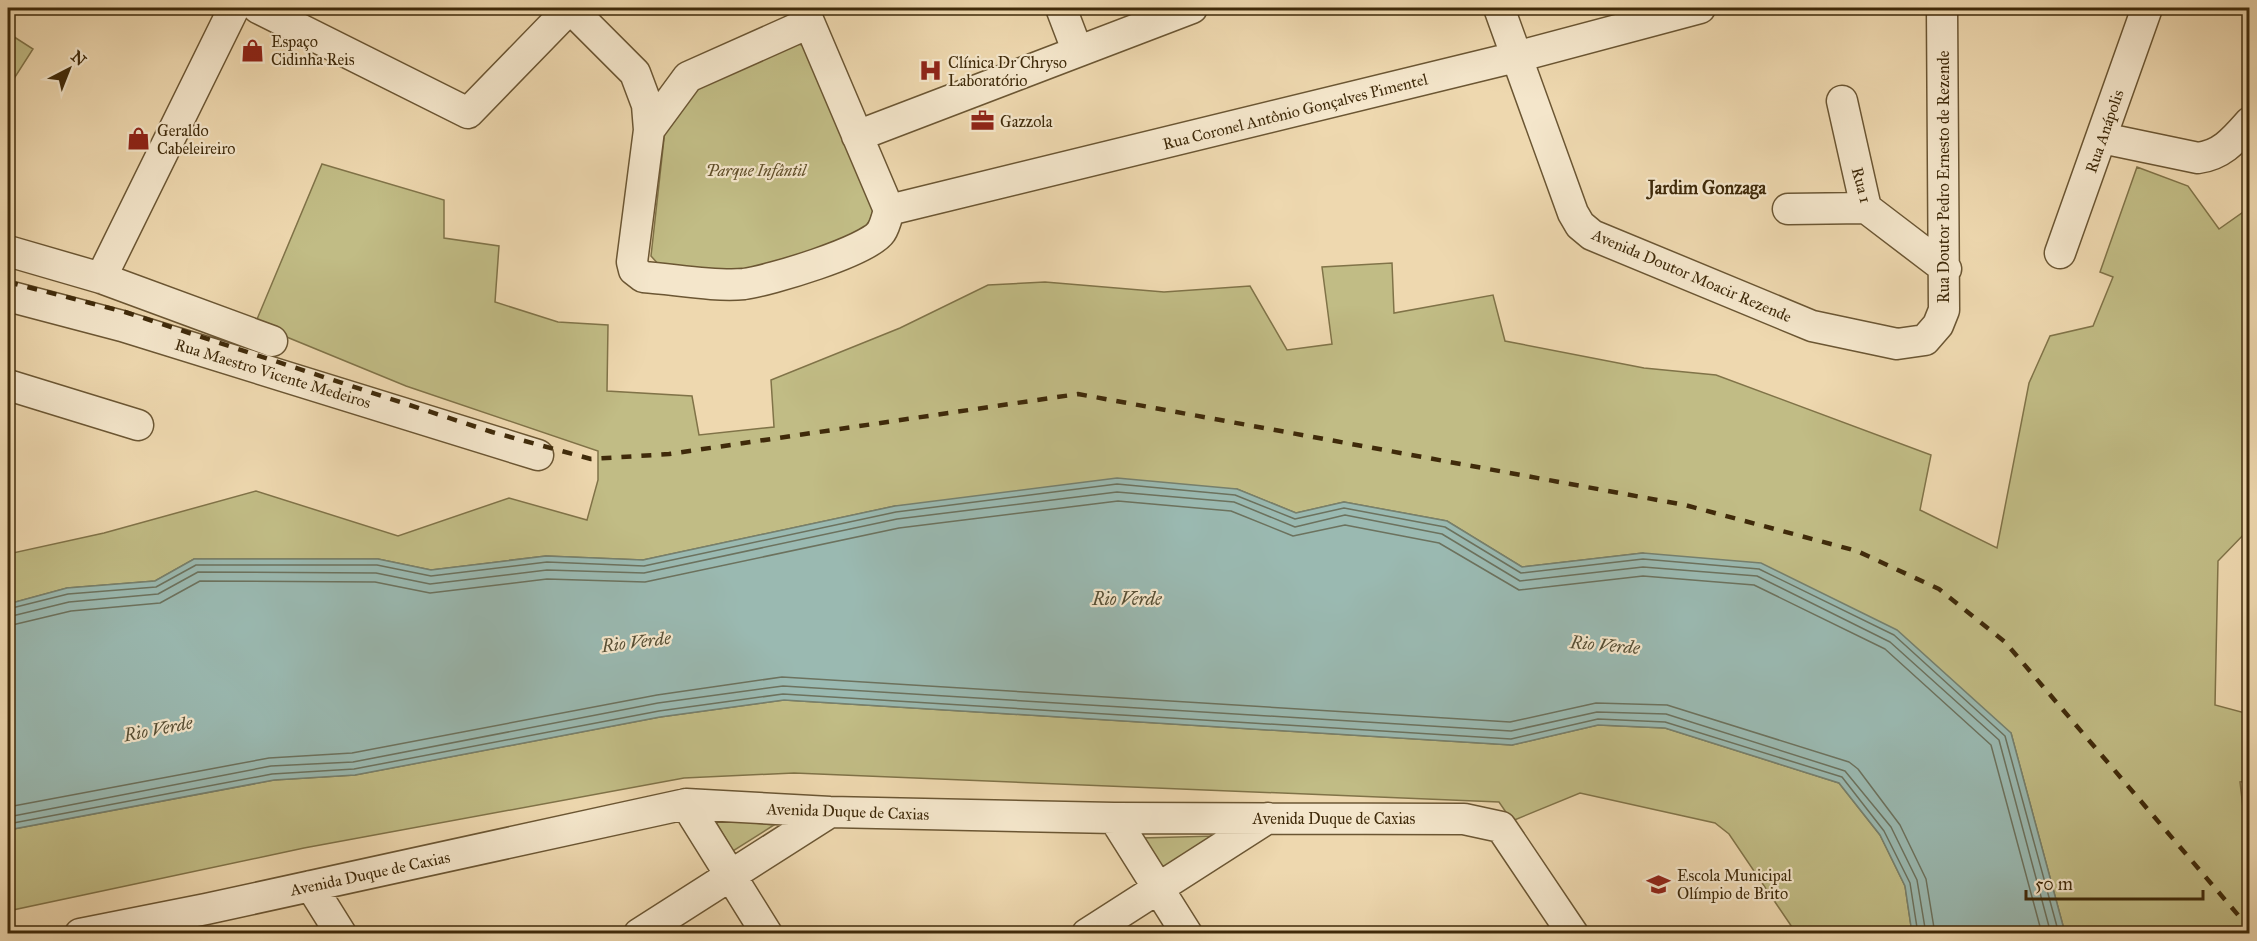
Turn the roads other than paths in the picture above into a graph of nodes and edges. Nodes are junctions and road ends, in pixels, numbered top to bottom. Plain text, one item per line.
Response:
1 (234, 8) edge
2 (258, 8) edge
3 (570, 8) edge
4 (1061, 8) edge
5 (1192, 8) edge
6 (1499, 8) edge
7 (1700, 8) edge
8 (1942, 8) edge
9 (2147, 8) edge
10 (806, 15) edge
11 (1077, 50) junction
12 (1516, 57) junction
13 (635, 73) junction
14 (688, 77) junction
15 (1842, 101) dead end
16 (2250, 123) edge
17 (649, 130) junction
18 (857, 136) junction
19 (2102, 138) junction
20 (1866, 208) junction
21 (1788, 209) dead end
22 (889, 210) junction
23 (8, 251) edge
24 (2060, 253) dead end
25 (1946, 269) junction
26 (101, 278) junction
27 (8, 296) edge
28 (1925, 340) joint
29 (272, 341) dead end
30 (8, 385) edge
31 (138, 425) dead end
32 (538, 455) dead end
33 (686, 804) junction
34 (830, 812) junction
35 (1114, 818) junction
36 (1268, 818) junction
37 (731, 875) junction
38 (311, 886) junction
39 (1158, 888) junction
40 (206, 909) junction
41 (80, 933) edge
42 (169, 933) edge
43 (341, 933) edge
44 (639, 933) edge
45 (767, 933) edge
46 (1087, 933) edge
47 (1187, 933) edge
48 (1573, 933) edge

1 - 26 street
2 - 3 street
3 - 13 street
4 - 11 street
5 - 11 street
6 - 12 street, Avenida Doutor Moacir Rezende
7 - 12 street, Rua Coronel Antônio Gonçalves Pimentel
8 - 25 street, Rua Doutor Pedro Ernesto de Rezende
9 - 19 street, Rua Anápolis
10 - 14 street
10 - 18 street
11 - 18 street
12 - 22 street, Rua Coronel Antônio Gonçalves Pimentel
12 - 28 street, Avenida Doutor Moacir Rezende
13 - 14 street
13 - 17 street
14 - 17 street
15 - 20 street, Rua 1
16 - 19 street
17 - 22 street
18 - 22 street
19 - 24 street, Rua Anápolis
20 - 21 street
20 - 25 street, Rua 1
23 - 26 street
25 - 28 street, Rua Doutor Pedro Ernesto de Rezende
26 - 29 street
27 - 32 street, Rua Maestro Vicente Medeiros
30 - 31 street
33 - 34 street, Avenida Duque de Caxias
33 - 37 street
33 - 38 street, Avenida Duque de Caxias
34 - 35 street, Avenida Duque de Caxias
34 - 37 street
35 - 36 street, Avenida Duque de Caxias
35 - 39 street
36 - 39 street
36 - 48 street, Avenida Duque de Caxias
37 - 44 street
37 - 45 street
38 - 40 street, Avenida Duque de Caxias
38 - 43 street
39 - 46 street
39 - 47 street
40 - 41 street, Avenida Duque de Caxias
40 - 42 street

